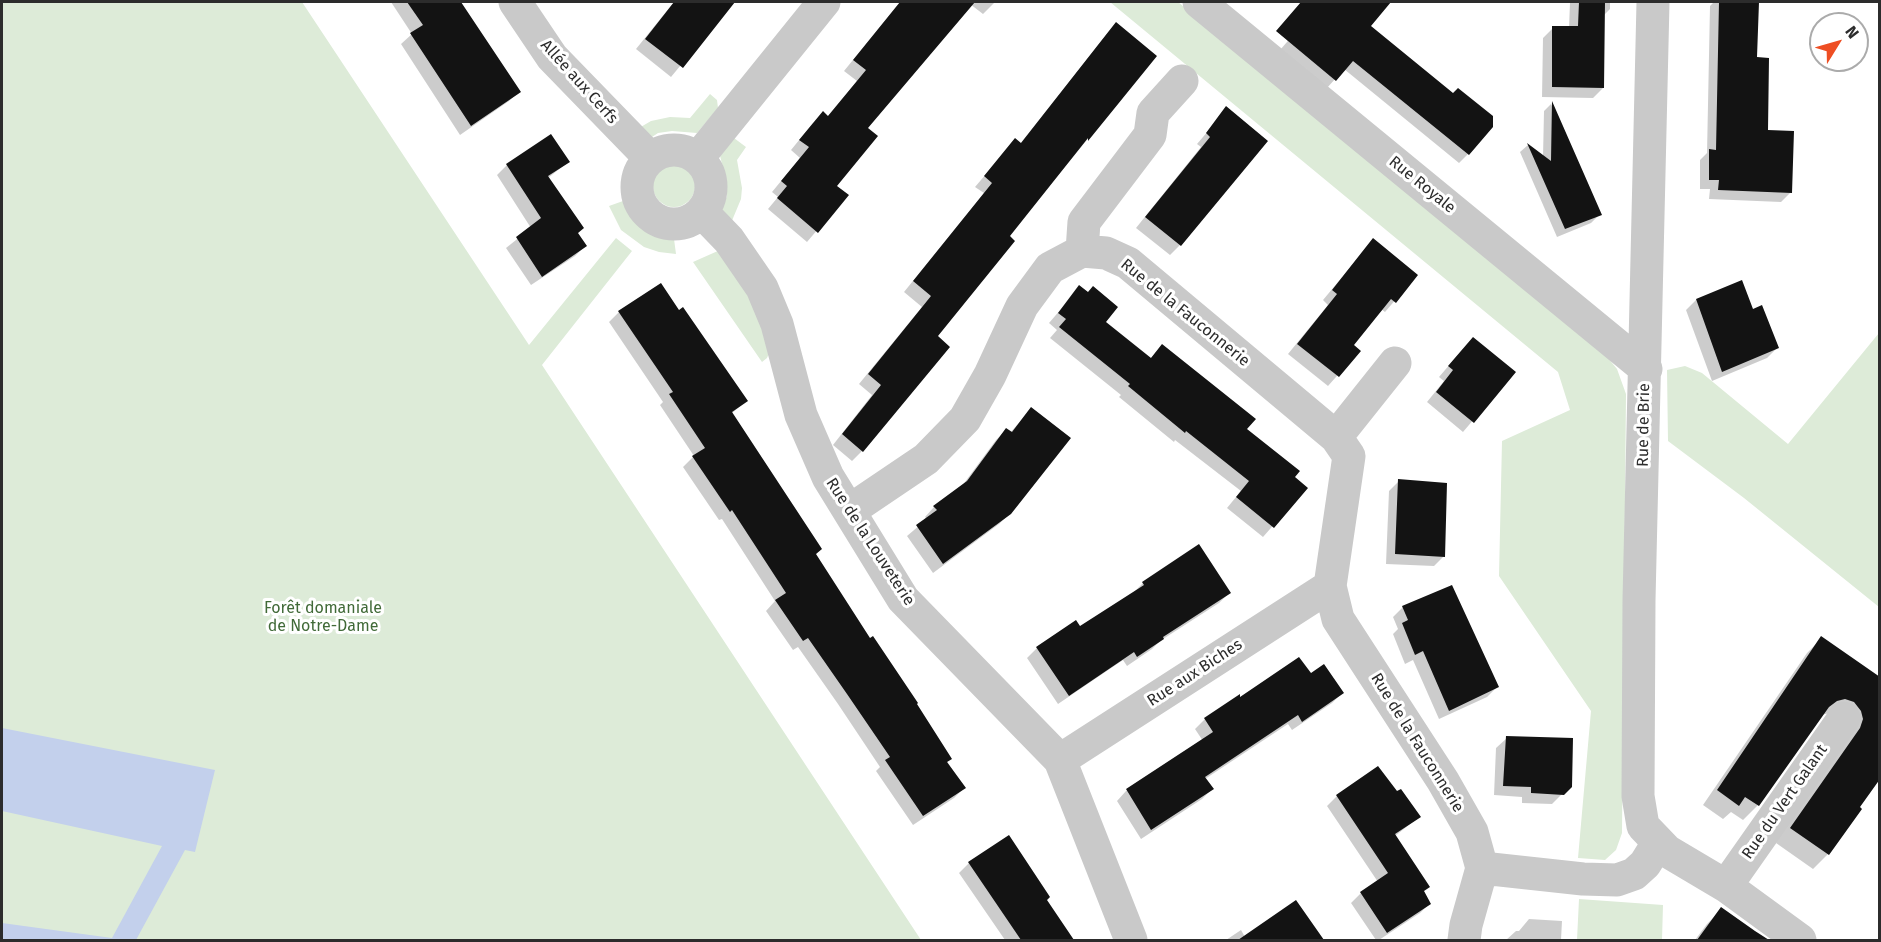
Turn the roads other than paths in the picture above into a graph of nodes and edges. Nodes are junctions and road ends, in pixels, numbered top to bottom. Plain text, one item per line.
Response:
1 (514, 2) edge
2 (824, 2) edge
3 (1199, 2) edge
4 (1653, 2) edge
5 (1182, 81) dead end
6 (650, 158) junction
7 (698, 158) junction
8 (702, 212) junction
9 (1082, 251) junction
10 (1395, 363) dead end
11 (1646, 369) junction
12 (1336, 437) junction
13 (849, 511) junction
14 (1330, 586) junction
15 (1844, 718) dead end
16 (1060, 760) junction
17 (1658, 843) junction
18 (1482, 868) junction
19 (1726, 886) junction
20 (1131, 940) edge
21 (1464, 940) edge
22 (1800, 940) edge

1 - 6 street, Allée aux Cerfs
2 - 7 street
3 - 11 street, Rue Royale
4 - 11 street, Rue de Brie
5 - 9 street
6 - 7 street
6 - 8 street
7 - 8 street
8 - 13 street, Rue de la Louveterie
9 - 12 street, Rue de la Fauconnerie
9 - 13 street
10 - 12 street
11 - 17 street, Rue de Brie
12 - 14 street, Rue de la Fauconnerie
13 - 16 street, Rue de la Louveterie
14 - 16 street, Rue aux Biches
14 - 18 street, Rue de la Fauconnerie
15 - 19 street, Rue du Vert Galant
16 - 20 street, Rue de la Louveterie
17 - 18 street
17 - 19 street
18 - 21 street
19 - 22 street

